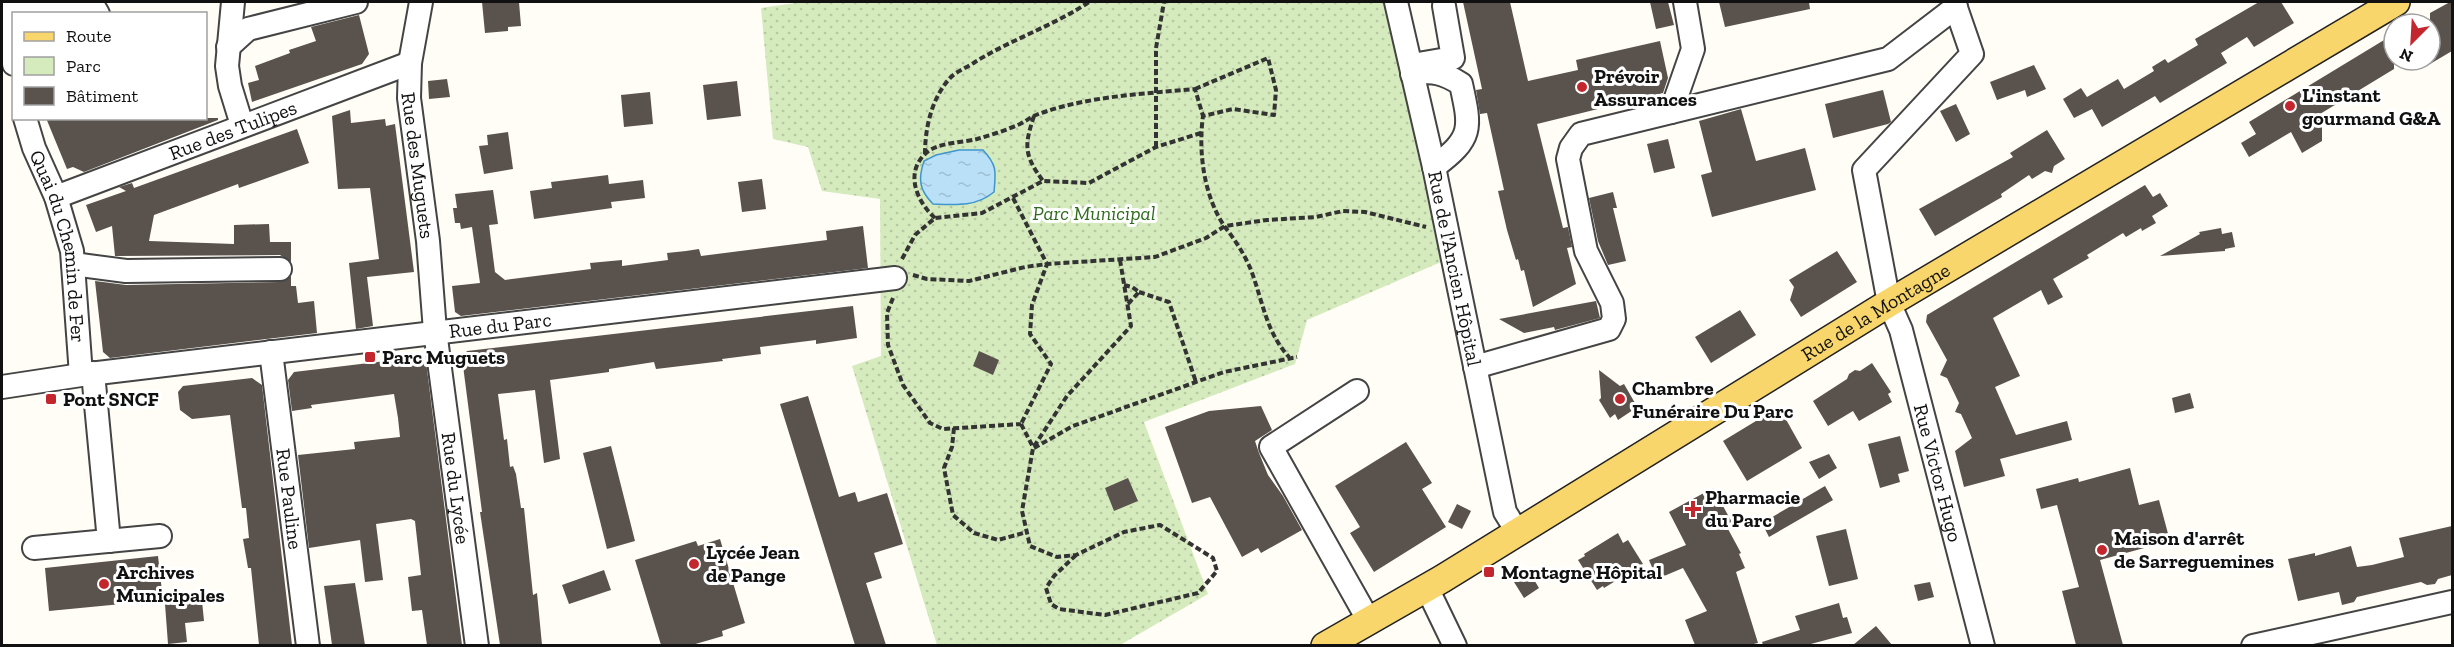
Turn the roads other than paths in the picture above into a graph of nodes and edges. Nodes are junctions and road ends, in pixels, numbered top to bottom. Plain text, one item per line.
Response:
1 (233, 2) edge
2 (356, 2) edge
3 (421, 2) edge
4 (1396, 2) edge
5 (1685, 2) edge
6 (2396, 2) edge
7 (1954, 4) edge
8 (9, 5) edge
9 (1444, 6) dead end
10 (96, 12) edge
11 (12, 40) edge
12 (228, 47) junction
13 (410, 63) junction
14 (1411, 69) junction
15 (1671, 112) junction
16 (26, 120) edge
17 (242, 125) junction
18 (1434, 167) junction
19 (56, 197) junction
20 (73, 264) junction
21 (280, 269) dead end
22 (904, 276) road end
23 (1889, 303) junction
24 (435, 331) junction
25 (271, 352) junction
26 (1475, 367) junction
27 (87, 374) junction
28 (2, 387) edge
29 (1357, 391) dead end
30 (1518, 533) junction
31 (160, 536) dead end
32 (109, 541) junction
33 (34, 548) dead end
34 (1427, 588) junction
35 (2452, 602) edge
36 (1369, 621) junction
37 (308, 645) edge
38 (477, 645) edge
39 (1325, 645) edge
40 (1455, 645) edge
41 (1983, 645) edge
42 (2253, 645) edge

1 - 12 street
2 - 12 street
3 - 13 street, Rue des Muguets
4 - 14 street, Rue de l'Ancien Hôpital
5 - 15 street
6 - 23 main road, Rue de la Montagne
7 - 15 street
7 - 23 street, Rue Victor Hugo
8 - 10 street
8 - 11 street
9 - 14 street
12 - 17 street
13 - 17 street, Rue des Tulipes
13 - 24 street, Rue des Muguets
14 - 18 street, Rue de l'Ancien Hôpital
14 - 18 street
15 - 26 street
16 - 19 street, Quai du Chemin de Fer
17 - 19 street, Rue des Tulipes
18 - 26 street, Rue de l'Ancien Hôpital
19 - 20 street, Quai du Chemin de Fer
20 - 21 street
20 - 27 street, Quai du Chemin de Fer
22 - 24 street, Rue du Parc
23 - 30 main road, Rue de la Montagne
23 - 41 street, Rue Victor Hugo
24 - 25 street, Rue du Parc
24 - 38 street, Rue du Lycée
25 - 27 street, Rue du Parc
25 - 37 street, Rue Pauline
26 - 30 street, Rue de l'Ancien Hôpital
27 - 28 street, Rue du Parc
27 - 32 street, Quai du Chemin de Fer
29 - 36 street
30 - 34 main road, Rue de la Montagne
31 - 32 street
32 - 33 street
34 - 36 main road, Rue de la Montagne
34 - 40 street
35 - 42 street
36 - 39 main road, Rue de la Montagne

